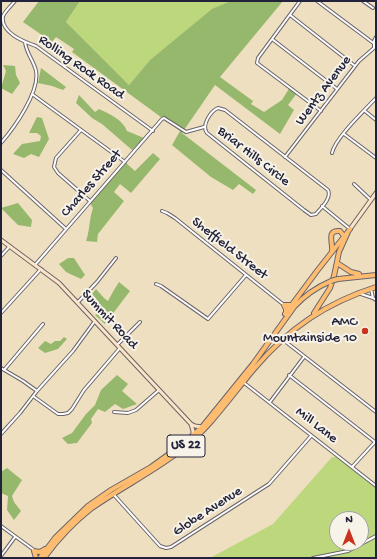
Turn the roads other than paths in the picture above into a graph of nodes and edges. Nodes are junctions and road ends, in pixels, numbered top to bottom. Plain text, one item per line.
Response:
1 (15, 1) edge
2 (300, 1) edge
3 (317, 1) edge
4 (364, 1) edge
5 (373, 8) dead end
6 (290, 15) junction
7 (1, 22) edge
8 (376, 37) edge
9 (272, 39) junction
10 (25, 42) junction
11 (375, 44) edge
12 (354, 66) junction
13 (337, 89) junction
14 (32, 94) junction
15 (376, 98) edge
16 (321, 111) junction
17 (365, 111) junction
18 (376, 120) edge
19 (204, 127) junction
20 (82, 130) junction
21 (153, 131) junction
22 (344, 134) junction
23 (1, 143) edge
24 (332, 153) dead end
25 (285, 157) junction
26 (376, 158) edge
27 (125, 162) junction
28 (1, 170) edge
29 (354, 184) dead end
30 (376, 194) edge
31 (371, 200) junction
32 (90, 201) junction
33 (322, 206) junction
34 (162, 211) dead end
35 (66, 229) junction
36 (350, 229) junction
37 (344, 236) junction
38 (1, 240) edge
39 (10, 246) junction
40 (339, 252) junction
41 (331, 253) junction
42 (1, 256) edge
43 (116, 258) dead end
44 (337, 263) junction
45 (35, 265) junction
46 (41, 269) junction
47 (246, 275) junction
48 (366, 275) junction
49 (376, 275) edge
50 (156, 284) dead end
51 (376, 287) edge
52 (371, 288) junction
53 (358, 293) junction
54 (373, 298) junction
55 (376, 300) edge
56 (78, 302) junction
57 (292, 304) junction
58 (284, 305) junction
59 (1, 313) edge
60 (286, 314) junction
61 (313, 315) junction
62 (95, 321) junction
63 (140, 322) dead end
64 (43, 324) dead end
65 (272, 337) junction
66 (282, 339) junction
67 (117, 345) junction
68 (120, 348) junction
69 (304, 357) junction
70 (2, 369) edge
71 (289, 376) junction
72 (243, 382) junction
73 (158, 390) junction
74 (37, 391) junction
75 (33, 396) junction
76 (270, 402) junction
77 (114, 412) dead end
78 (376, 412) edge
79 (191, 424) junction
80 (202, 427) junction
81 (1, 434) edge
82 (193, 435) junction
83 (311, 436) junction
84 (376, 442) edge
85 (352, 467) junction
86 (376, 486) edge
87 (113, 494) junction
88 (1, 526) edge
89 (376, 536) edge
90 (15, 537) junction
91 (47, 548) junction
92 (34, 551) junction
93 (1, 556) edge
94 (36, 558) edge
95 (40, 558) edge
96 (44, 558) edge
97 (313, 558) edge

1 - 7 street, Rolling Rock Road
2 - 6 street
3 - 11 street
4 - 5 street
6 - 9 street
6 - 12 street
7 - 10 street, Rolling Rock Road
8 - 11 street, Wentz Avenue
9 - 13 street
9 - 16 street
10 - 14 street
10 - 21 street, Rolling Rock Road
11 - 12 street, Wentz Avenue
12 - 13 street, Wentz Avenue
13 - 16 street, Wentz Avenue
14 - 20 street
14 - 23 street
15 - 17 street
16 - 25 street, Wentz Avenue
17 - 18 street
17 - 22 street
19 - 21 street, Charles Street
19 - 25 street, Briar Hills Circle
19 - 33 street, Briar Hills Circle
20 - 27 street
20 - 32 street
21 - 27 street, Charles Street
22 - 24 street
22 - 26 street
25 - 33 street, Briar Hills Circle
27 - 32 street, Charles Street
28 - 35 street
29 - 31 street
30 - 31 main road
31 - 36 main road
32 - 35 street, Charles Street
33 - 36 street
34 - 47 street, Sheffield Street
35 - 45 street, Charles Street
36 - 37 highway
36 - 40 highway
37 - 40 highway
37 - 41 highway
37 - 41 highway
38 - 39 main road, Summit Road
39 - 42 street
39 - 45 main road, Summit Road
40 - 44 highway
41 - 57 highway
43 - 56 street
44 - 48 highway
44 - 61 highway
45 - 46 main road, Summit Road
46 - 56 main road, Summit Road
46 - 59 street
47 - 50 street
47 - 58 street, Sheffield Street
48 - 49 highway, US 22
48 - 65 highway, US 22, bridge
51 - 52 highway, US 22
52 - 53 highway, US 22
52 - 54 street
53 - 54 street
53 - 61 highway, US 22
54 - 55 street
56 - 62 main road, Summit Road
57 - 58 highway
57 - 60 highway
58 - 60 highway
60 - 65 highway
61 - 66 highway, US 22
62 - 67 main road, Summit Road
62 - 74 street
63 - 67 street
64 - 70 street
65 - 80 highway, US 22
66 - 69 street
66 - 72 highway, US 22
67 - 68 main road, Summit Road
68 - 73 main road, Summit Road
68 - 75 street
69 - 71 street
69 - 78 street
70 - 74 street
71 - 76 street
71 - 84 street
72 - 76 street, Mill Lane
72 - 87 highway, US 22
73 - 77 street
73 - 79 main road, Summit Road
74 - 75 street
75 - 81 street
76 - 83 street, Mill Lane
79 - 80 main road
79 - 82 main road
80 - 82 highway, US 22
82 - 91 highway, US 22
83 - 85 street, Mill Lane
83 - 87 street, Globe Avenue
84 - 85 street
85 - 86 street, Mill Lane
87 - 96 highway, US 22
88 - 90 street
89 - 97 street
90 - 92 street
90 - 93 street
91 - 92 highway
91 - 95 highway, US 22
92 - 94 highway

